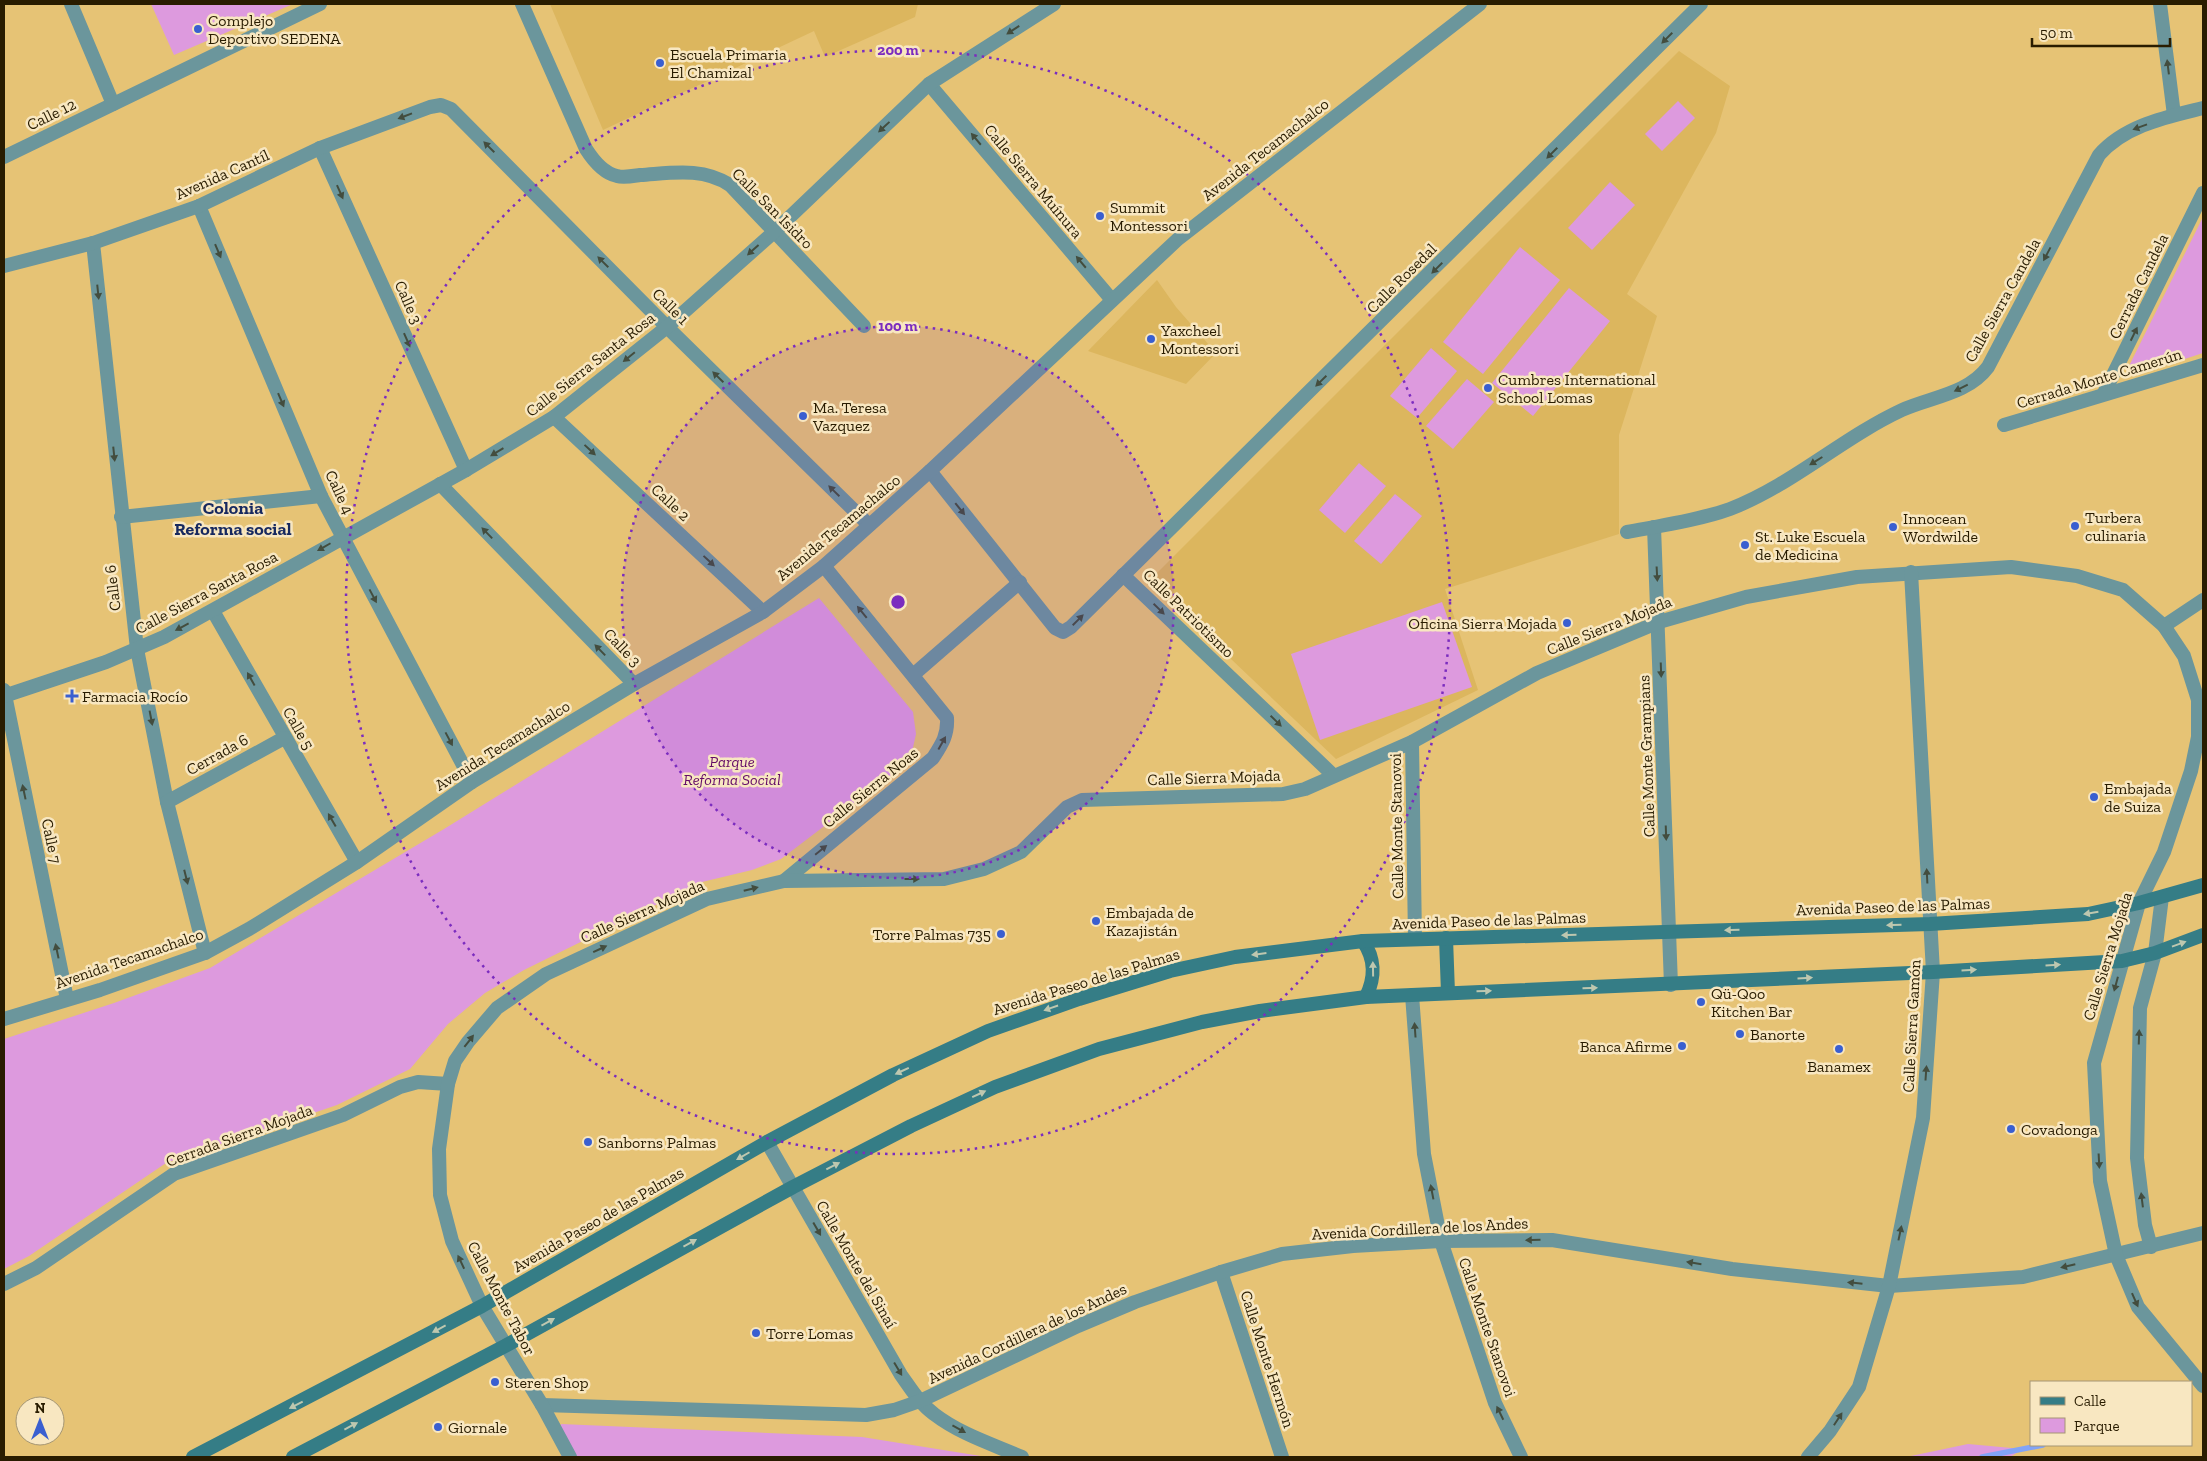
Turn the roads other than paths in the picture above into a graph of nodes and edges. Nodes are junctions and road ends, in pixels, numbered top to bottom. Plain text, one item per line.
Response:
1 (71, 4) edge
2 (320, 4) edge
3 (1054, 4) edge
4 (1480, 4) edge
5 (1701, 4) edge
6 (2160, 4) edge
7 (523, 6) edge
8 (929, 84) junction
9 (113, 104) junction
10 (2203, 108) edge
11 (451, 109) joint
12 (2174, 115) junction
13 (320, 148) junction
14 (4, 157) edge
15 (2203, 193) edge
16 (199, 206) junction
17 (774, 232) junction
18 (93, 244) junction
19 (4, 266) edge
20 (1112, 300) junction
21 (666, 326) junction
22 (864, 326) dead end
23 (2203, 365) edge
24 (2104, 393) junction
25 (554, 417) junction
26 (2004, 425) dead end
27 (466, 470) junction
28 (930, 471) junction
29 (440, 484) junction
30 (321, 496) junction
31 (121, 517) junction
32 (869, 525) junction
33 (1654, 527) junction
34 (1627, 532) dead end
35 (342, 537) junction
36 (824, 566) junction
37 (1912, 572) junction
38 (1123, 575) junction
39 (1020, 582) junction
40 (2203, 600) edge
41 (213, 611) junction
42 (763, 612) junction
43 (1659, 622) junction
44 (2164, 626) junction
45 (137, 649) junction
46 (912, 675) junction
47 (634, 684) junction
48 (4, 694) edge
49 (284, 738) junction
50 (1412, 742) junction
51 (1333, 775) junction
52 (472, 782) junction
53 (167, 802) junction
54 (357, 862) junction
55 (2203, 879) edge
56 (784, 881) junction
57 (2203, 885) edge
58 (2181, 892) junction
59 (2162, 897) junction
60 (2139, 903) junction
61 (1930, 924) junction
62 (1670, 932) junction
63 (2203, 935) edge
64 (1446, 938) junction
65 (1415, 939) junction
66 (1363, 941) junction
67 (205, 953) junction
68 (2155, 953) junction
69 (2122, 961) junction
70 (1933, 972) junction
71 (1671, 985) junction
72 (1448, 993) junction
73 (1412, 995) junction
74 (1366, 998) junction
75 (66, 999) junction
76 (4, 1019) edge
77 (448, 1084) junction
78 (767, 1142) junction
79 (793, 1186) junction
80 (2203, 1233) edge
81 (1441, 1242) junction
82 (2151, 1247) junction
83 (2116, 1255) junction
84 (1221, 1272) junction
85 (4, 1284) edge
86 (1889, 1286) junction
87 (482, 1306) junction
88 (506, 1346) junction
89 (2203, 1386) edge
90 (920, 1401) junction
91 (542, 1405) junction
92 (194, 1457) edge
93 (293, 1457) edge
94 (570, 1457) edge
95 (1022, 1457) edge
96 (1282, 1457) edge
97 (1521, 1457) edge
98 (1808, 1457) edge

1 - 9 street
2 - 9 street, Calle 12
3 -> 8 street, Calle Sierra Santa Rosa
4 - 20 street, Avenida Tecamachalco
5 -> 38 street, Calle Rosedal
12 -> 6 street
7 - 17 street, Calle San Isidro
8 -> 17 street, Calle Sierra Santa Rosa
20 -> 8 street, Calle Sierra Muínura
9 - 14 street, Calle 12
10 - 12 street, Calle Sierra Candela
11 -> 13 street, Avenida Cantíl
21 -> 11 street, Calle 1
12 -> 33 street, Calle Sierra Candela
13 - 16 street, Avenida Cantíl
13 -> 27 street, Calle 3
24 -> 15 street, Cerrada Candela
16 - 18 street, Avenida Cantíl
16 -> 30 street, Calle 4
17 -> 21 street, Calle Sierra Santa Rosa
17 - 22 street, Calle San Isidro
18 - 19 street, Avenida Cantíl
18 -> 31 street, Calle 6
20 - 28 street, Avenida Tecamachalco
21 -> 25 street, Calle Sierra Santa Rosa
32 -> 21 street, Calle 1
23 - 24 street, Cerrada Monte Camerún
24 - 26 street, Cerrada Monte Camerún
25 -> 27 street, Calle Sierra Santa Rosa
25 -> 42 street, Calle 2
27 - 29 street, Calle Sierra Santa Rosa
28 - 32 street, Avenida Tecamachalco
28 -> 39 street, Calle Patriotismo
29 - 35 street, Calle Sierra Santa Rosa
47 -> 29 street, Calle 3
30 - 31 street
30 - 35 street, Calle 4
31 - 45 street, Calle 6
32 - 36 street, Avenida Tecamachalco
33 - 34 street, Calle Sierra Candela
33 -> 43 street, Calle Monte Grampians
35 -> 41 street, Calle Sierra Santa Rosa
35 -> 52 street, Calle 4
36 - 42 street, Avenida Tecamachalco
46 -> 36 street, Calle Sierra Noas
37 - 43 street, Calle Sierra Mojada
37 - 44 street, Calle Sierra Mojada
61 -> 37 street, Calle Sierra Gamón
39 -> 38 street, Calle Patriotismo
38 -> 51 street, Calle Patriotismo
39 - 46 street
40 - 44 street
41 -> 45 street, Calle Sierra Santa Rosa
49 -> 41 street, Calle 5
42 - 47 street, Avenida Tecamachalco
43 - 50 street, Calle Sierra Mojada
43 -> 62 street, Calle Monte Grampians
44 - 60 street, Calle Sierra Mojada
45 - 48 street, Calle Sierra Santa Rosa
45 -> 53 street, Calle 6
56 -> 46 street, Calle Sierra Noas
47 - 52 street, Avenida Tecamachalco
75 -> 48 street, Calle 7
49 - 53 street, Cerrada 6
54 -> 49 street, Calle 5
50 - 51 street, Calle Sierra Mojada
50 - 65 street, Calle Monte Stanovoi
56 -> 51 street, Calle Sierra Mojada
52 - 54 street, Avenida Tecamachalco
53 -> 67 street, Calle 6
54 - 67 street, Avenida Tecamachalco
55 - 58 main road, Avenida Paseo de las Palmas
77 -> 56 street, Calle Sierra Mojada
57 - 58 main road, Avenida Paseo de las Palmas
58 - 59 main road, Avenida Paseo de las Palmas
59 - 60 main road, Avenida Paseo de las Palmas
59 - 68 street
60 -> 61 main road, Avenida Paseo de las Palmas
60 - 69 street, Calle Sierra Mojada
61 -> 62 main road, Avenida Paseo de las Palmas
61 - 70 street, Calle Sierra Gamón
62 -> 64 main road, Avenida Paseo de las Palmas
62 - 71 street, Calle Monte Grampians
68 -> 63 main road
64 - 65 main road, Avenida Paseo de las Palmas
64 - 72 main road
65 - 66 main road, Avenida Paseo de las Palmas
74 -> 66 main road
66 -> 78 main road, Avenida Paseo de las Palmas
67 - 75 street, Avenida Tecamachalco
68 - 69 main road
82 -> 68 street
70 -> 69 main road
69 -> 83 street, Calle Sierra Mojada
71 -> 70 main road
86 -> 70 street, Calle Sierra Gamón
72 -> 71 main road
72 - 73 main road
73 - 74 main road
81 -> 73 street, Calle Monte Stanovoi
79 -> 74 main road
75 - 76 street, Avenida Tecamachalco
77 - 85 street, Cerrada Sierra Mojada
87 -> 77 street, Calle Monte Tabor
78 - 79 street, Calle Monte del Sinaí
78 -> 87 main road, Avenida Paseo de las Palmas
88 -> 79 main road
79 -> 90 street, Calle Monte del Sinaí
80 - 82 street, Avenida Cordillera de los Andes
81 - 84 street, Avenida Cordillera de los Andes
86 -> 81 street, Avenida Cordillera de los Andes
97 -> 81 street, Calle Monte Stanovoi
82 - 83 street, Avenida Cordillera de los Andes
83 -> 86 street, Avenida Cordillera de los Andes
83 -> 89 street, Calle Sierra Mojada
84 - 90 street, Avenida Cordillera de los Andes
84 - 96 street, Calle Monte Hermón
98 -> 86 street, Calle Sierra Gamón
87 - 88 street, Calle Monte Tabor
87 -> 92 main road, Avenida Paseo de las Palmas
88 - 91 street, Calle Monte Tabor
93 -> 88 main road
90 - 91 street, Avenida Cordillera de los Andes
90 -> 95 street
91 - 94 street, Calle Monte Tabor

